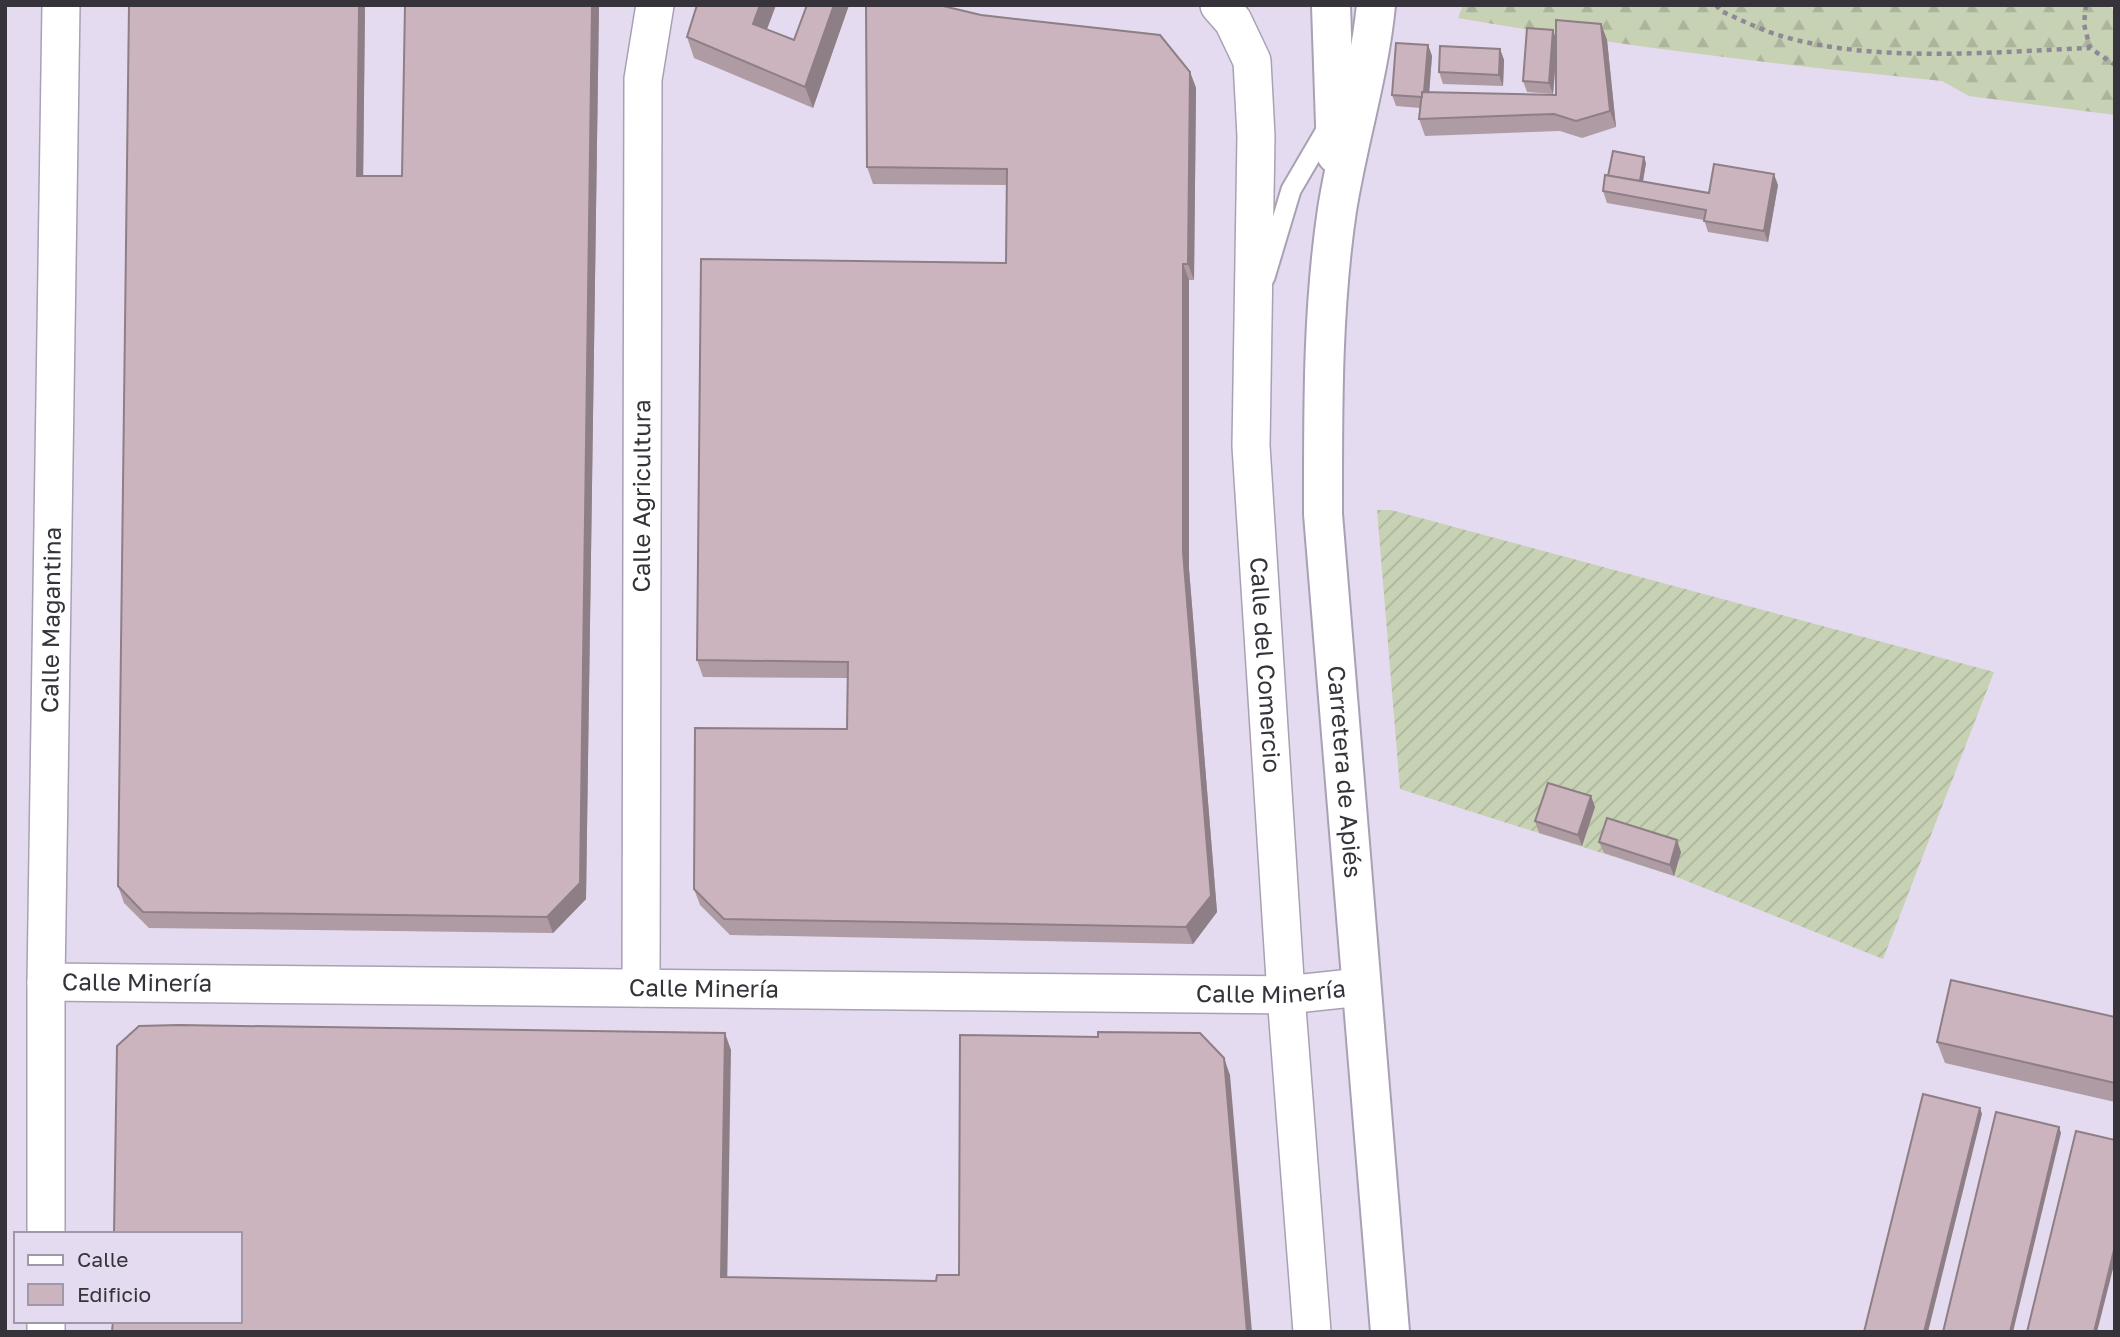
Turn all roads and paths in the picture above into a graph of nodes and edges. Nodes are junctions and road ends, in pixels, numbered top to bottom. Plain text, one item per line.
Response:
1 (61, 5) edge
2 (655, 5) edge
3 (1219, 5) edge
4 (1316, 5) edge
5 (1331, 5) edge
6 (1716, 5) edge
7 (2086, 5) edge
8 (1380, 12) edge
9 (2090, 48) junction
10 (1332, 53) junction
11 (2115, 65) edge
12 (1335, 115) junction
13 (1338, 209) junction
14 (1252, 322) junction
15 (46, 982) junction
16 (1360, 987) junction
17 (641, 988) junction
18 (1286, 995) junction
19 (46, 1232) edge
20 (1312, 1332) edge
21 (1390, 1332) edge

1 - 15 street, Calle Magantina
2 - 17 street, Calle Agricultura
3 - 14 street, Calle del Comercio
4 - 10 street
5 - 10 street
6 - 9 path
7 - 9 path
8 - 13 street
9 - 11 path
10 - 12 street
12 - 13 street
12 - 14 lane
13 - 16 street, Carretera de Apiés
14 - 18 street, Calle del Comercio
15 - 17 street, Calle Minería
15 - 19 street, Calle Magantina
16 - 18 street, Calle Minería
16 - 21 street, Carretera de Apiés
17 - 18 street, Calle Minería
18 - 20 street, Calle del Comercio

